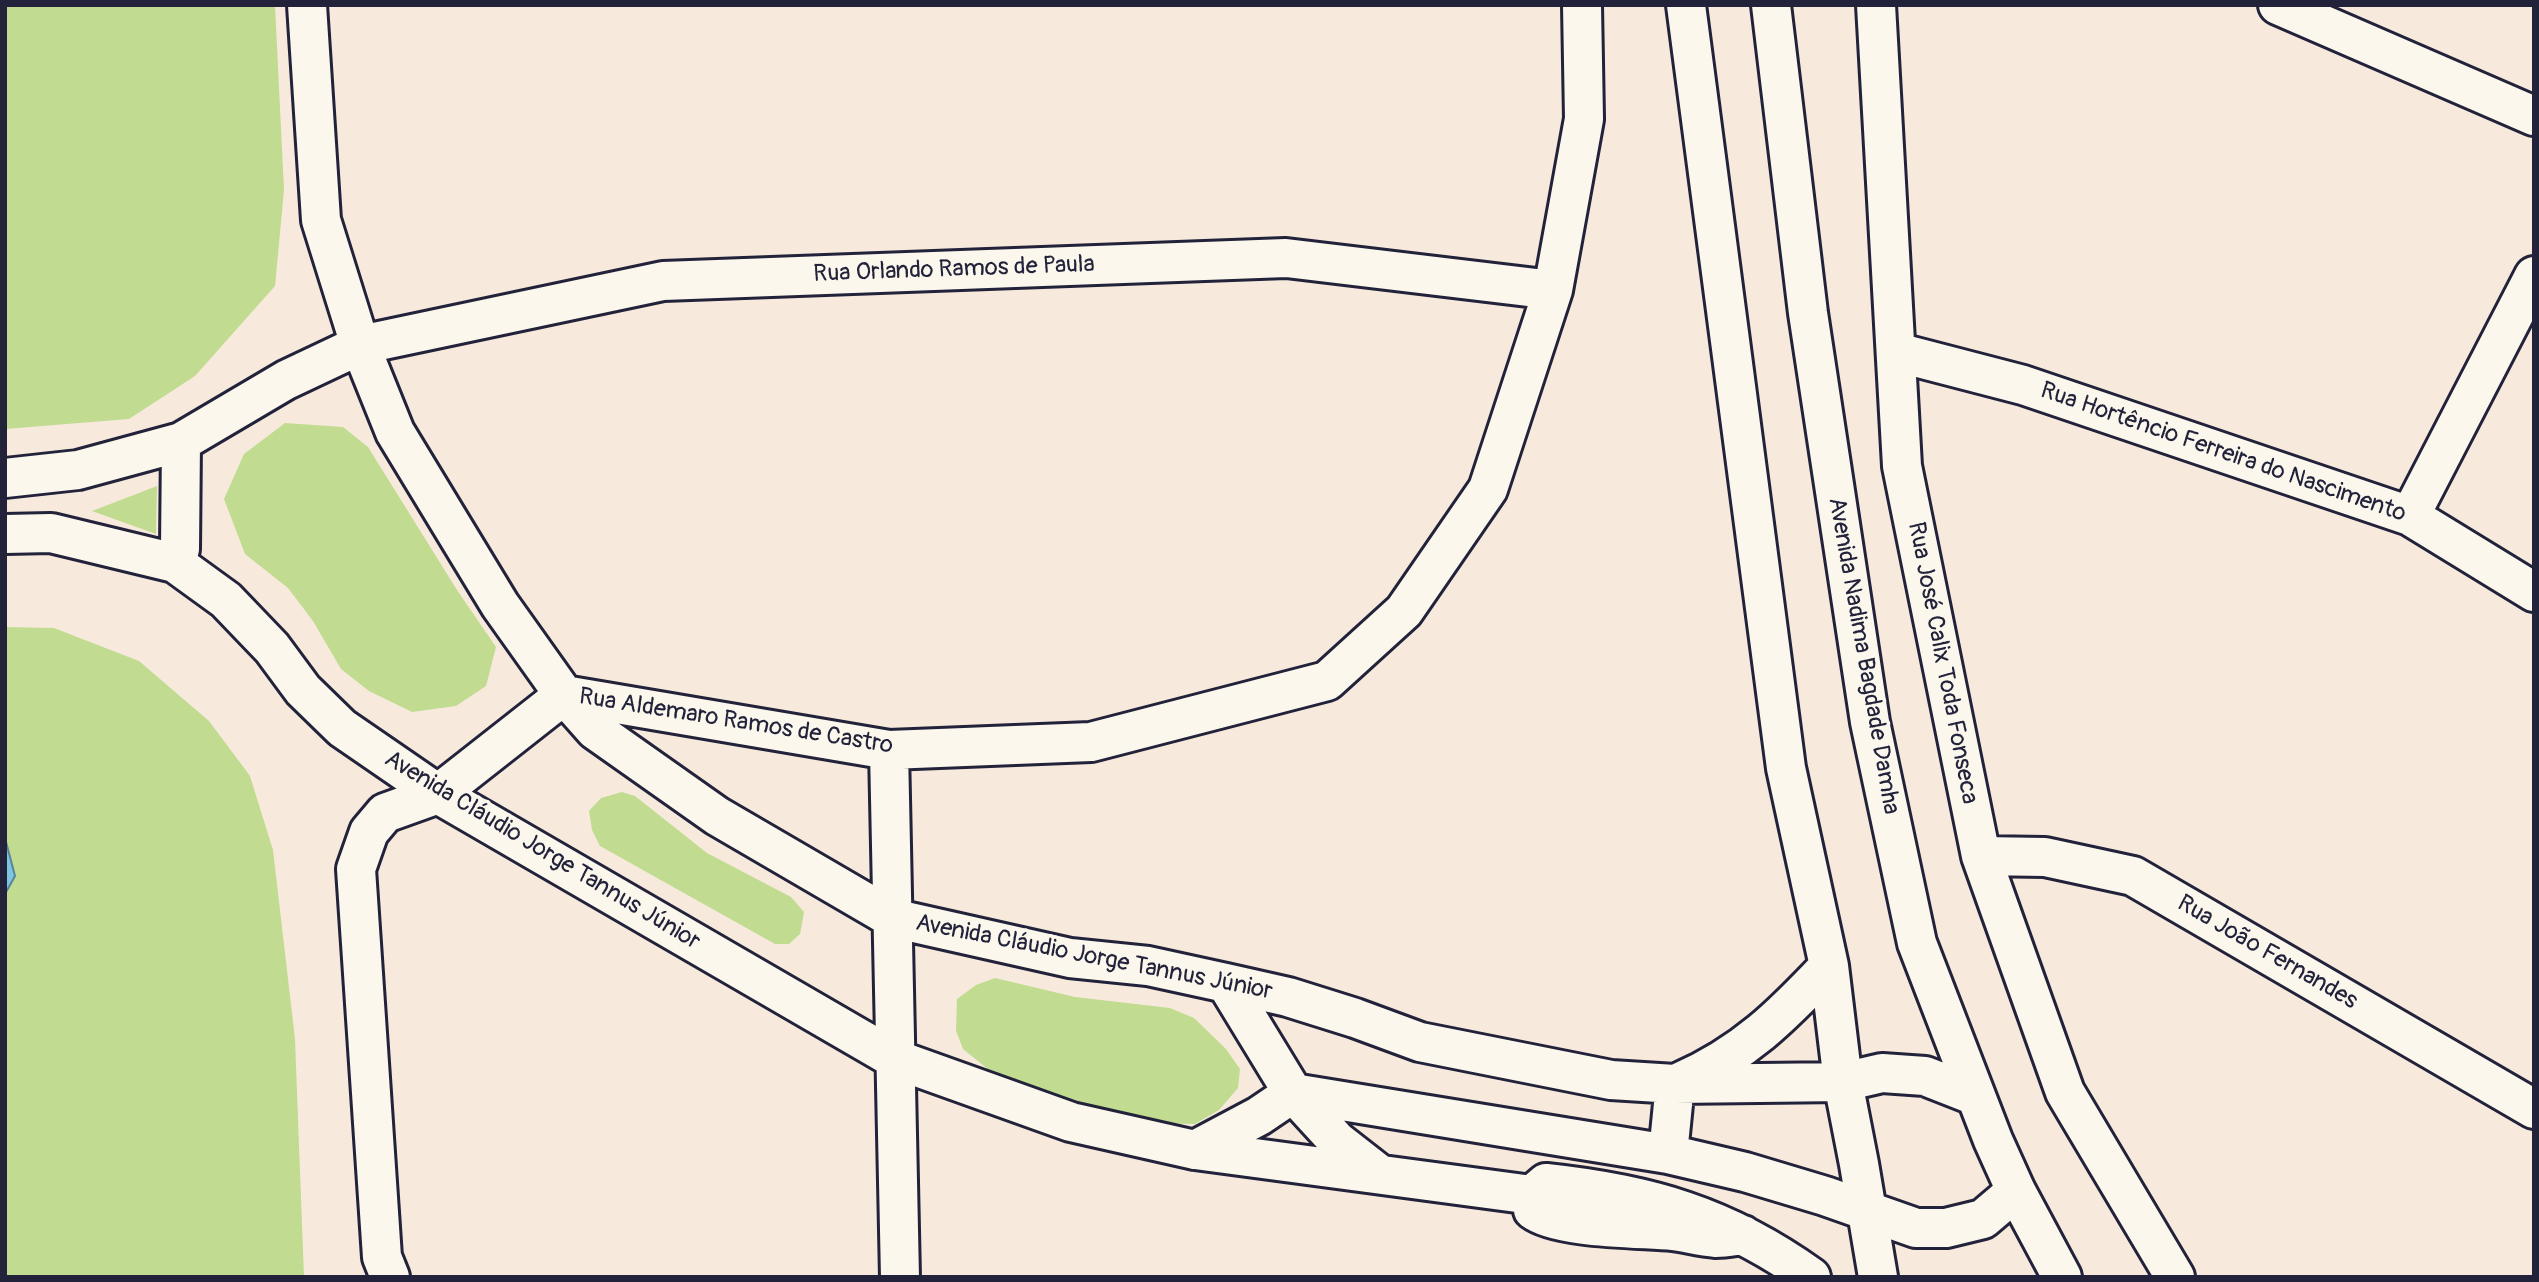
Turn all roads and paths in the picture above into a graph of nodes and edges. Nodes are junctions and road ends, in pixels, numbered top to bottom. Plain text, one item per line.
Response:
1 (307, 5) edge
2 (1583, 5) edge
3 (1686, 5) edge
4 (1771, 5) edge
5 (1876, 5) edge
6 (2278, 5) edge
7 (2534, 116) edge
8 (2534, 276) edge
9 (1553, 290) junction
10 (360, 345) junction
11 (1896, 352) junction
12 (181, 442) junction
13 (5, 478) edge
14 (2410, 516) junction
15 (5, 534) edge
16 (175, 563) junction
17 (2534, 592) edge
18 (564, 695) junction
19 (889, 750) junction
20 (438, 794) junction
21 (1981, 856) junction
22 (892, 918) junction
23 (1829, 966) junction
24 (1226, 983) junction
25 (895, 1059) junction
26 (1843, 1082) junction
27 (1675, 1084) junction
28 (1293, 1093) junction
29 (1976, 1096) junction
30 (2534, 1109) edge
31 (1195, 1150) junction
32 (1668, 1154) junction
33 (1378, 1173) junction
34 (2016, 1191) junction
35 (1868, 1212) junction
36 (390, 1277) edge
37 (900, 1277) edge
38 (1811, 1277) edge
39 (1878, 1277) edge
40 (2062, 1277) edge
41 (2175, 1277) edge

1 - 10 street, Avenida Cláudio Jorge Tannus Júnior
2 - 9 street, Rua Aldemaro Ramos de Castro
3 - 23 street
4 - 29 street, Avenida Nadima Bagdade Damha
5 - 11 street, Rua José Calix Toda Fonseca
6 - 7 street
8 - 14 street
9 - 10 street, Rua Orlando Ramos de Paula
9 - 19 street, Rua Aldemaro Ramos de Castro
10 - 12 street
10 - 18 street, Avenida Cláudio Jorge Tannus Júnior
11 - 14 street, Rua Hortêncio Ferreira do Nascimento
11 - 21 street, Rua José Calix Toda Fonseca
12 - 13 street
12 - 16 street
14 - 17 street, Rua Hortêncio Ferreira do Nascimento
15 - 16 street, Avenida Cláudio Jorge Tannus Júnior
16 - 20 street, Avenida Cláudio Jorge Tannus Júnior
18 - 19 street, Rua Aldemaro Ramos de Castro
18 - 20 street
18 - 22 street, Avenida Cláudio Jorge Tannus Júnior
19 - 22 street
20 - 25 street, Avenida Cláudio Jorge Tannus Júnior
20 - 36 street
21 - 30 street, Rua João Fernandes
21 - 41 street, Rua José Calix Toda Fonseca
22 - 24 street, Avenida Cláudio Jorge Tannus Júnior
22 - 25 street
23 - 26 street
23 - 27 street
24 - 27 street, Avenida Cláudio Jorge Tannus Júnior
24 - 28 street
25 - 31 street, Avenida Cláudio Jorge Tannus Júnior
25 - 37 street
26 - 27 street, Avenida Cláudio Jorge Tannus Júnior
26 - 29 street
26 - 35 street
27 - 32 street
28 - 31 street
28 - 32 street
28 - 33 street
29 - 34 street, Avenida Nadima Bagdade Damha
31 - 33 street, Avenida Cláudio Jorge Tannus Júnior
32 - 35 street
33 - 38 street, Avenida Cláudio Jorge Tannus Júnior
34 - 35 street
34 - 40 street, Avenida Nadima Bagdade Damha
35 - 39 street

